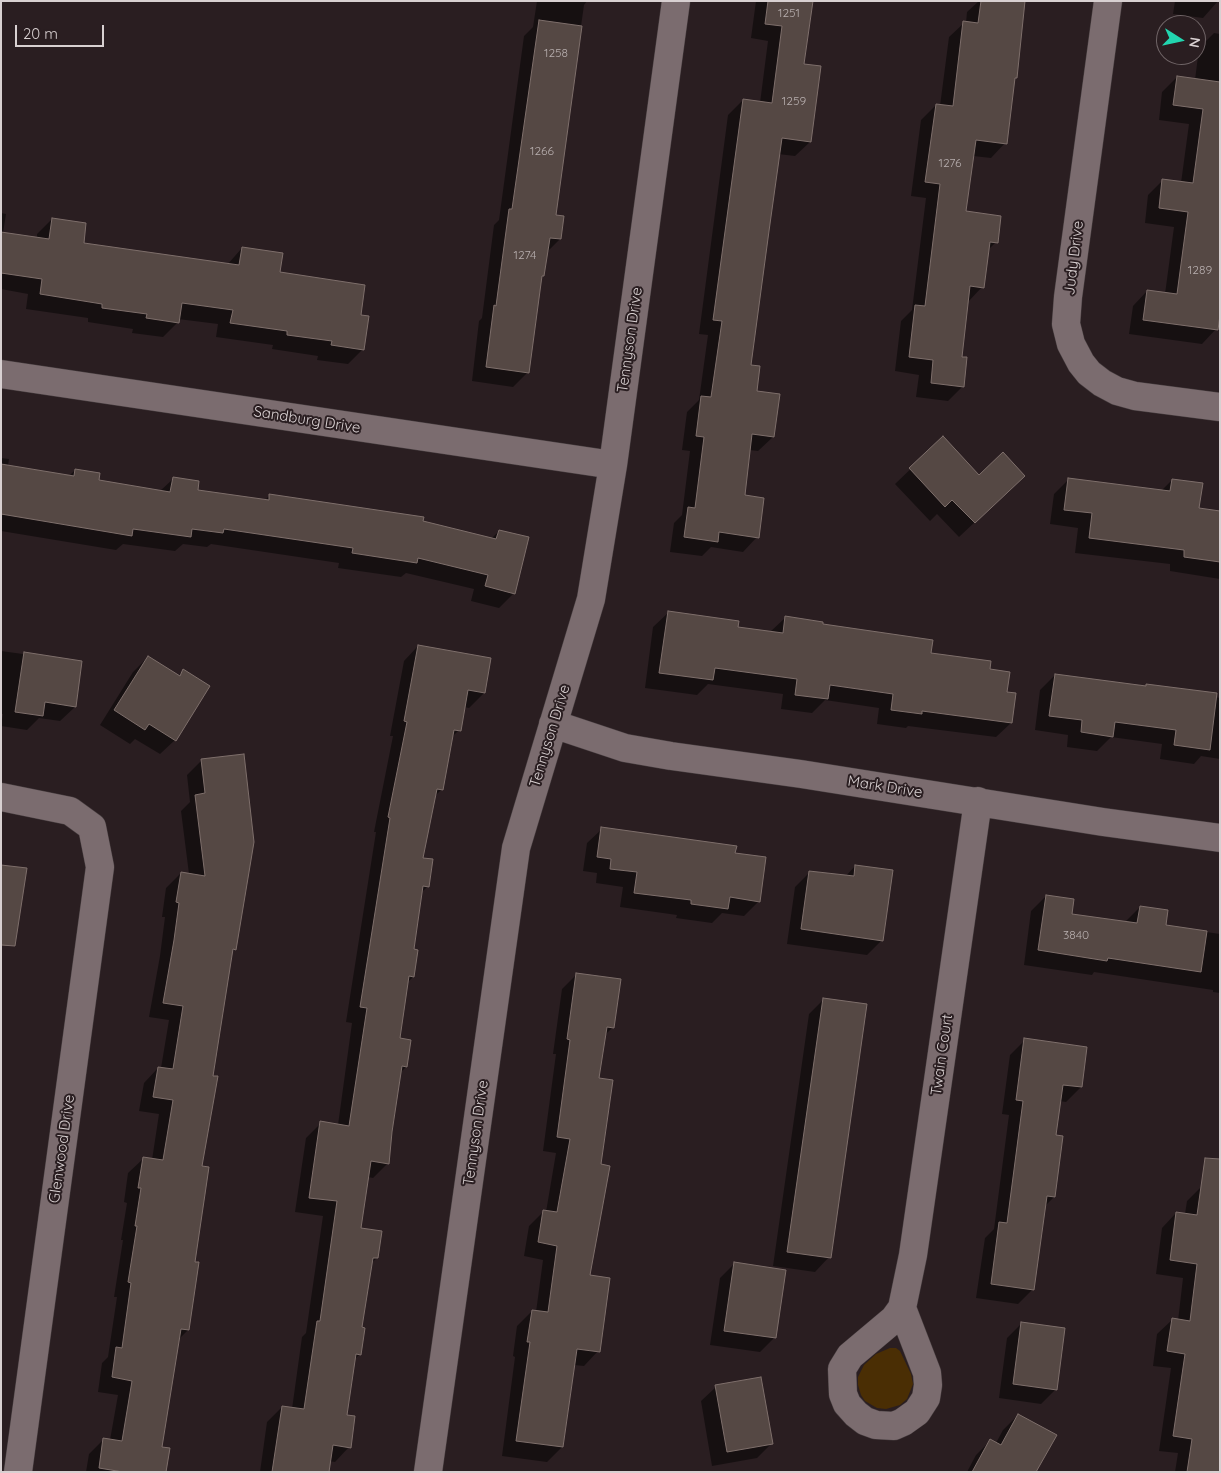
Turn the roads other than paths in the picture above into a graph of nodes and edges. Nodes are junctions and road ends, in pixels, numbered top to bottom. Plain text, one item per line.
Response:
1 (676, 1) edge
2 (1108, 1) edge
3 (1, 374) edge
4 (1220, 407) edge
5 (613, 465) junction
6 (553, 724) junction
7 (1, 797) edge
8 (978, 801) junction
9 (1220, 838) edge
10 (902, 1308) dead end
11 (18, 1472) edge
12 (428, 1472) edge

1 - 5 street, Tennyson Drive
2 - 4 street, Judy Drive
3 - 5 street, Sandburg Drive
5 - 6 street, Tennyson Drive
6 - 8 street, Mark Drive
6 - 12 street, Tennyson Drive
7 - 11 street, Glenwood Drive
8 - 9 street, Mark Drive
8 - 10 street, Twain Court

